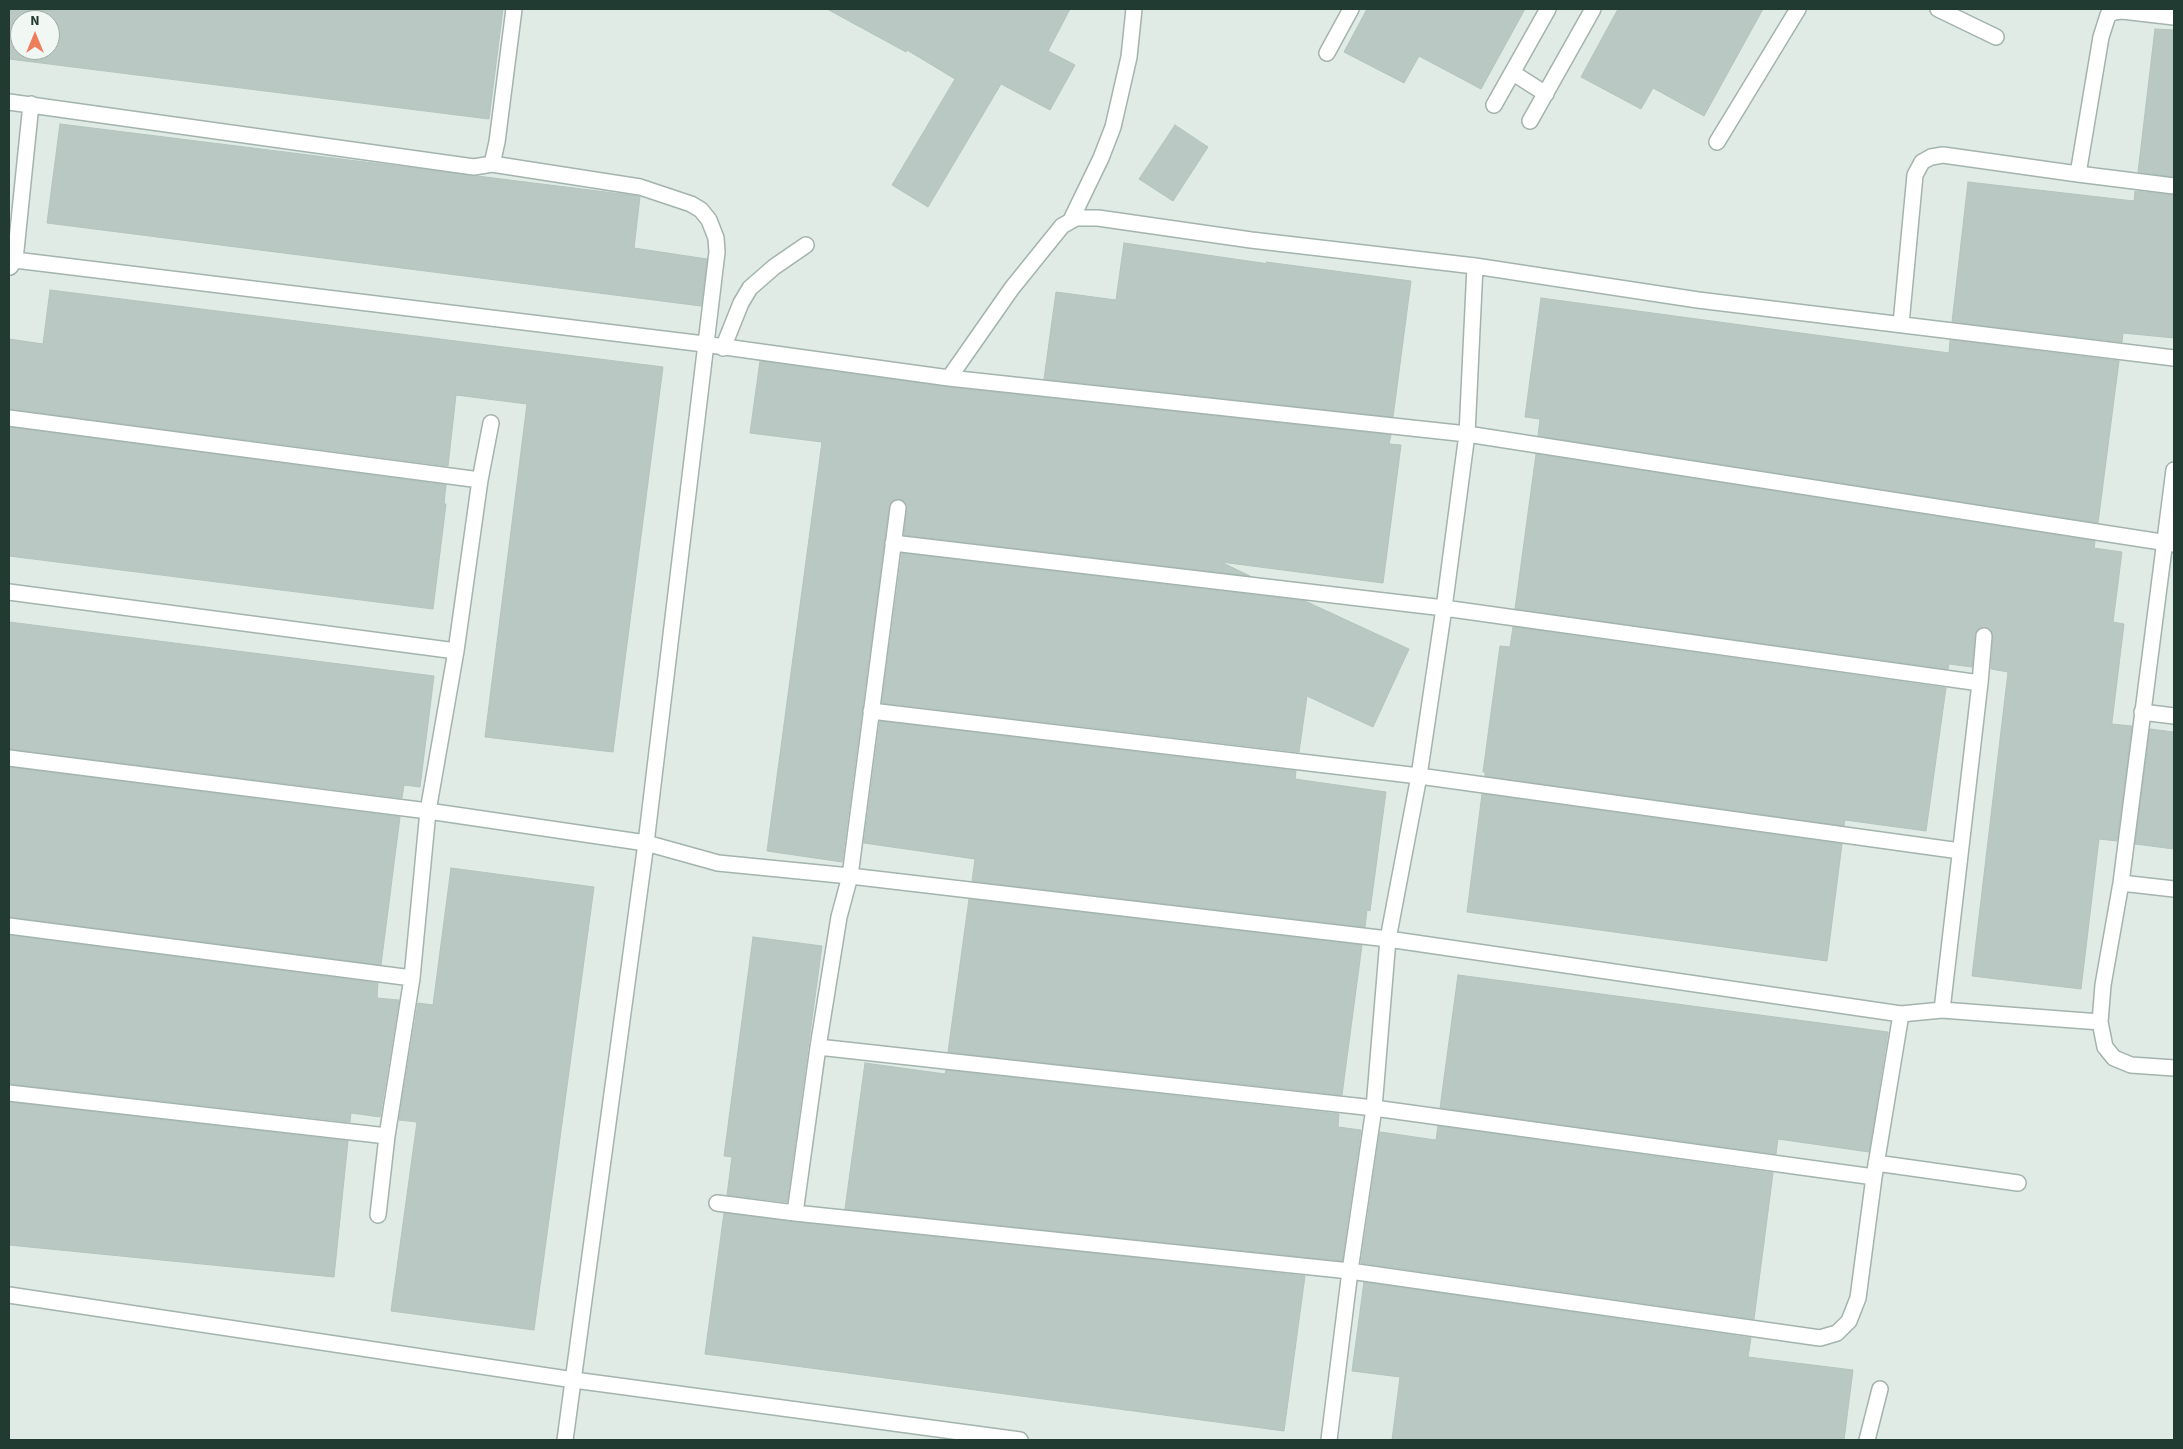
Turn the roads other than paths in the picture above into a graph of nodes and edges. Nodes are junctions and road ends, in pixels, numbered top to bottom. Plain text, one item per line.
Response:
1 (514, 9) edge
2 (1134, 9) edge
3 (1351, 9) edge
4 (1548, 9) edge
5 (1593, 9) edge
6 (1798, 9) edge
7 (1938, 9) edge
8 (2174, 17) edge
9 (1996, 37) dead end
10 (1327, 53) dead end
11 (1513, 74) junction
12 (1546, 94) junction
13 (9, 102) edge
14 (31, 104) junction
15 (1494, 105) dead end
16 (1530, 120) dead end
17 (1717, 142) dead end
18 (492, 164) junction
19 (2078, 174) junction
20 (2174, 186) edge
21 (1071, 220) junction
22 (806, 245) dead end
23 (12, 264) edge
24 (1475, 266) junction
25 (1901, 324) junction
26 (705, 344) junction
27 (723, 348) junction
28 (2174, 358) edge
29 (949, 378) junction
30 (9, 418) edge
31 (491, 423) dead end
32 (1467, 434) junction
33 (2174, 470) edge
34 (480, 480) junction
35 (898, 508) dead end
36 (893, 543) junction
37 (2169, 543) edge
38 (9, 592) edge
39 (1444, 608) junction
40 (1984, 636) dead end
41 (456, 651) junction
42 (1980, 683) junction
43 (871, 711) junction
44 (2142, 712) junction
45 (2174, 716) edge
46 (9, 758) edge
47 (1419, 776) junction
48 (428, 811) junction
49 (646, 843) junction
50 (1960, 851) junction
51 (850, 876) junction
52 (2120, 883) junction
53 (2174, 889) edge
54 (9, 926) edge
55 (1388, 939) junction
56 (412, 978) junction
57 (1942, 1010) junction
58 (1901, 1014) junction
59 (2100, 1022) junction
60 (818, 1047) junction
61 (2174, 1068) edge
62 (9, 1093) edge
63 (1374, 1108) junction
64 (387, 1136) junction
65 (1875, 1170) junction
66 (2018, 1183) dead end
67 (717, 1203) dead end
68 (796, 1214) junction
69 (378, 1215) dead end
70 (1350, 1272) junction
71 (9, 1295) edge
72 (574, 1380) junction
73 (1880, 1389) dead end
74 (565, 1440) edge
75 (1020, 1440) edge
76 (1329, 1440) edge
77 (1867, 1440) edge

1 - 18 street
2 - 21 street
3 - 10 street
4 - 11 street
5 - 12 street
6 - 17 street
7 - 9 street
8 - 19 street
11 - 12 street
11 - 15 street
12 - 16 street
13 - 14 street
14 - 18 street
14 - 23 street
18 - 26 street
19 - 20 street
19 - 25 street
21 - 24 street
21 - 29 street
22 - 27 street
23 - 26 street
24 - 25 street
24 - 32 street
25 - 28 street
26 - 27 street
26 - 49 street
27 - 29 street
29 - 32 street
30 - 34 street
31 - 34 street
32 - 37 street
32 - 39 street
33 - 37 street
34 - 41 street
35 - 36 street
36 - 39 street
36 - 43 street
37 - 44 street
38 - 41 street
39 - 42 street
39 - 47 street
40 - 42 street
41 - 48 street
42 - 50 street
43 - 47 street
43 - 51 street
44 - 45 street
44 - 52 street
46 - 48 street
47 - 50 street
47 - 55 street
48 - 49 street
48 - 56 street
49 - 51 street
49 - 72 street
50 - 57 street
51 - 55 street
51 - 60 street
52 - 53 street
52 - 59 street
54 - 56 street
55 - 58 street
55 - 63 street
56 - 64 street
57 - 58 street
57 - 59 street
58 - 65 street
59 - 61 street
60 - 63 street
60 - 68 street
62 - 64 street
63 - 65 street
63 - 70 street
64 - 69 street
65 - 66 street
65 - 70 street
67 - 68 street
68 - 70 street
70 - 76 street
71 - 72 street
72 - 74 street
72 - 75 street
73 - 77 street

